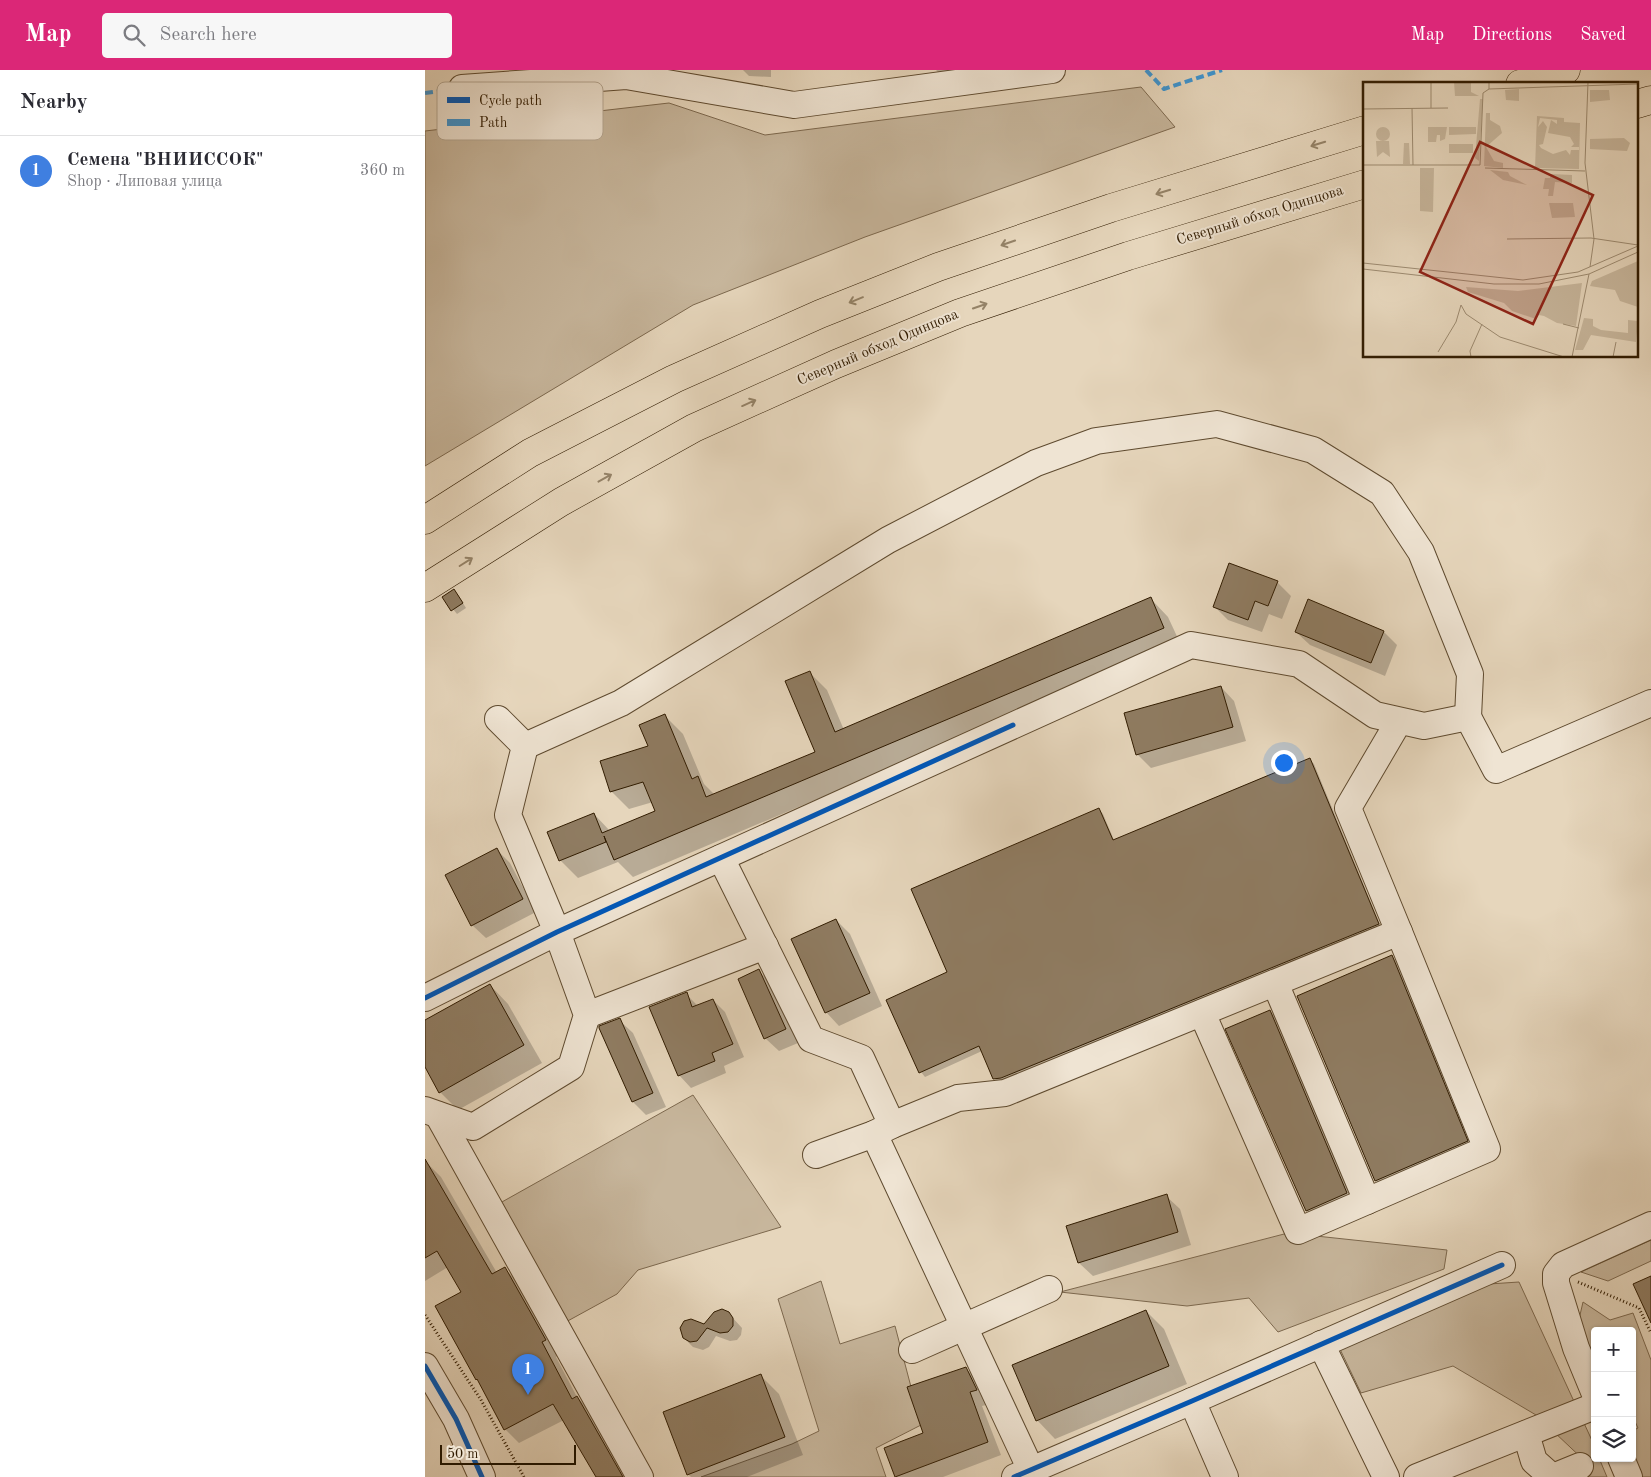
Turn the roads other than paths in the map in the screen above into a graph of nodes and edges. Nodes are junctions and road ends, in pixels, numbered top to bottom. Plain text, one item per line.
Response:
1 (1052, 70) edge
2 (1566, 70) edge
3 (544, 82) edge
4 (1527, 82) edge
5 (1363, 131) edge
6 (1363, 185) edge
7 (425, 520) edge
8 (425, 588) edge
9 (1651, 703) edge
10 (1468, 717) junction
11 (498, 718) dead end
12 (1399, 720) junction
13 (525, 746) junction
14 (721, 858) junction
15 (557, 932) junction
16 (1399, 932) junction
17 (765, 946) junction
18 (1275, 983) junction
19 (425, 998) edge
20 (1202, 1013) junction
21 (587, 1015) junction
22 (432, 1112) edge
23 (883, 1129) junction
24 (816, 1155) dead end
25 (1367, 1201) junction
26 (1651, 1225) edge
27 (1502, 1265) dead end
28 (1049, 1289) dead end
29 (965, 1327) junction
30 (1321, 1344) junction
31 (912, 1350) dead end
32 (425, 1366) edge
33 (1591, 1384) edge
34 (1192, 1401) junction
35 (1591, 1408) edge
36 (1526, 1434) junction
37 (1623, 1462) edge
38 (1580, 1466) dead end
39 (1066, 1467) edge
40 (1022, 1474) edge
41 (482, 1477) edge
42 (640, 1477) edge
43 (1225, 1477) edge
44 (1386, 1477) edge
45 (1417, 1477) edge
46 (1552, 1477) edge
47 (1629, 1477) edge

1 - 3 street
2 - 4 highway
5 -> 7 highway
8 -> 6 highway, Северный обход Одинцова
9 - 10 street
10 - 12 street
10 - 13 street
11 - 13 street
12 - 14 street
12 - 16 street
13 - 15 street
14 - 15 street
14 - 17 street
15 - 19 street
15 - 21 street
16 - 18 street
16 - 25 street
17 - 21 street
17 - 23 street
18 - 20 street
18 - 25 street
20 - 23 street
20 - 25 street
21 - 22 street
22 - 42 street
23 - 24 street
23 - 29 street
26 - 33 street
27 - 30 street
28 - 29 street
29 - 31 street
29 - 40 street
30 - 34 street
30 - 44 street
32 - 41 street
34 - 39 street
34 - 43 street
35 - 36 street
36 - 45 street
36 - 46 street
37 - 47 street
38 - 46 street
39 - 40 street

